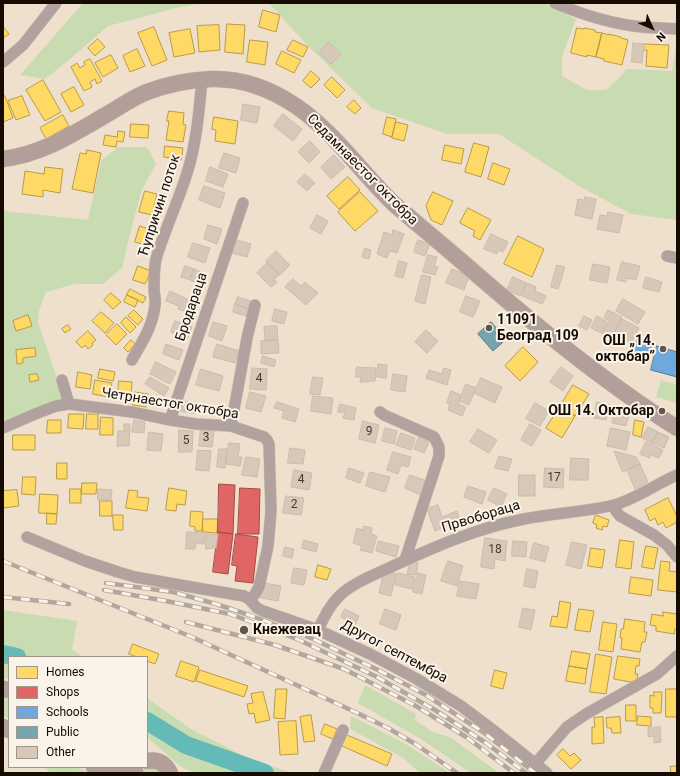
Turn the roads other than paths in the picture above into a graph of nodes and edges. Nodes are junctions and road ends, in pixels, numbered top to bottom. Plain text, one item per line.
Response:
1 (56, 3) edge
2 (555, 3) edge
3 (677, 29) edge
4 (3, 62) edge
5 (202, 80) junction
6 (3, 159) edge
7 (243, 203) dead end
8 (255, 305) dead end
9 (132, 360) dead end
10 (62, 380) dead end
11 (69, 404) junction
12 (380, 412) dead end
13 (170, 420) junction
14 (231, 426) junction
15 (3, 428) edge
16 (677, 428) edge
17 (677, 475) edge
18 (615, 505) junction
19 (27, 537) dead end
20 (677, 557) edge
21 (405, 560) junction
22 (250, 600) junction
23 (318, 630) junction
24 (677, 656) edge
25 (343, 730) dead end
26 (150, 758) edge
27 (535, 764) junction
28 (96, 768) edge
29 (120, 768) edge
30 (135, 770) edge
31 (171, 772) edge
32 (107, 773) edge
33 (324, 773) edge
34 (547, 773) edge

1 - 4 street
2 - 3 street
5 - 6 street, Седамнаестог октобра
5 - 9 street, Ћупричин поток
5 - 16 street, Седамнаестог октобра
7 - 13 street, Бродараца
8 - 14 street
10 - 11 street
11 - 13 street, Четрнаестог октобра
11 - 15 street, Четрнаестог октобра
12 - 21 street
13 - 14 street, Четрнаестог октобра
14 - 22 street, Четрнаестог октобра
17 - 18 street, Првобораца
18 - 20 street
18 - 21 street, Првобораца
19 - 22 street, Другог септембра
21 - 23 street, Првобораца
22 - 23 street, Другог септембра
23 - 27 street, Другог септембра
24 - 27 street
25 - 33 street
26 - 31 street
27 - 34 street, Другог септембра
28 - 32 street
29 - 30 street

